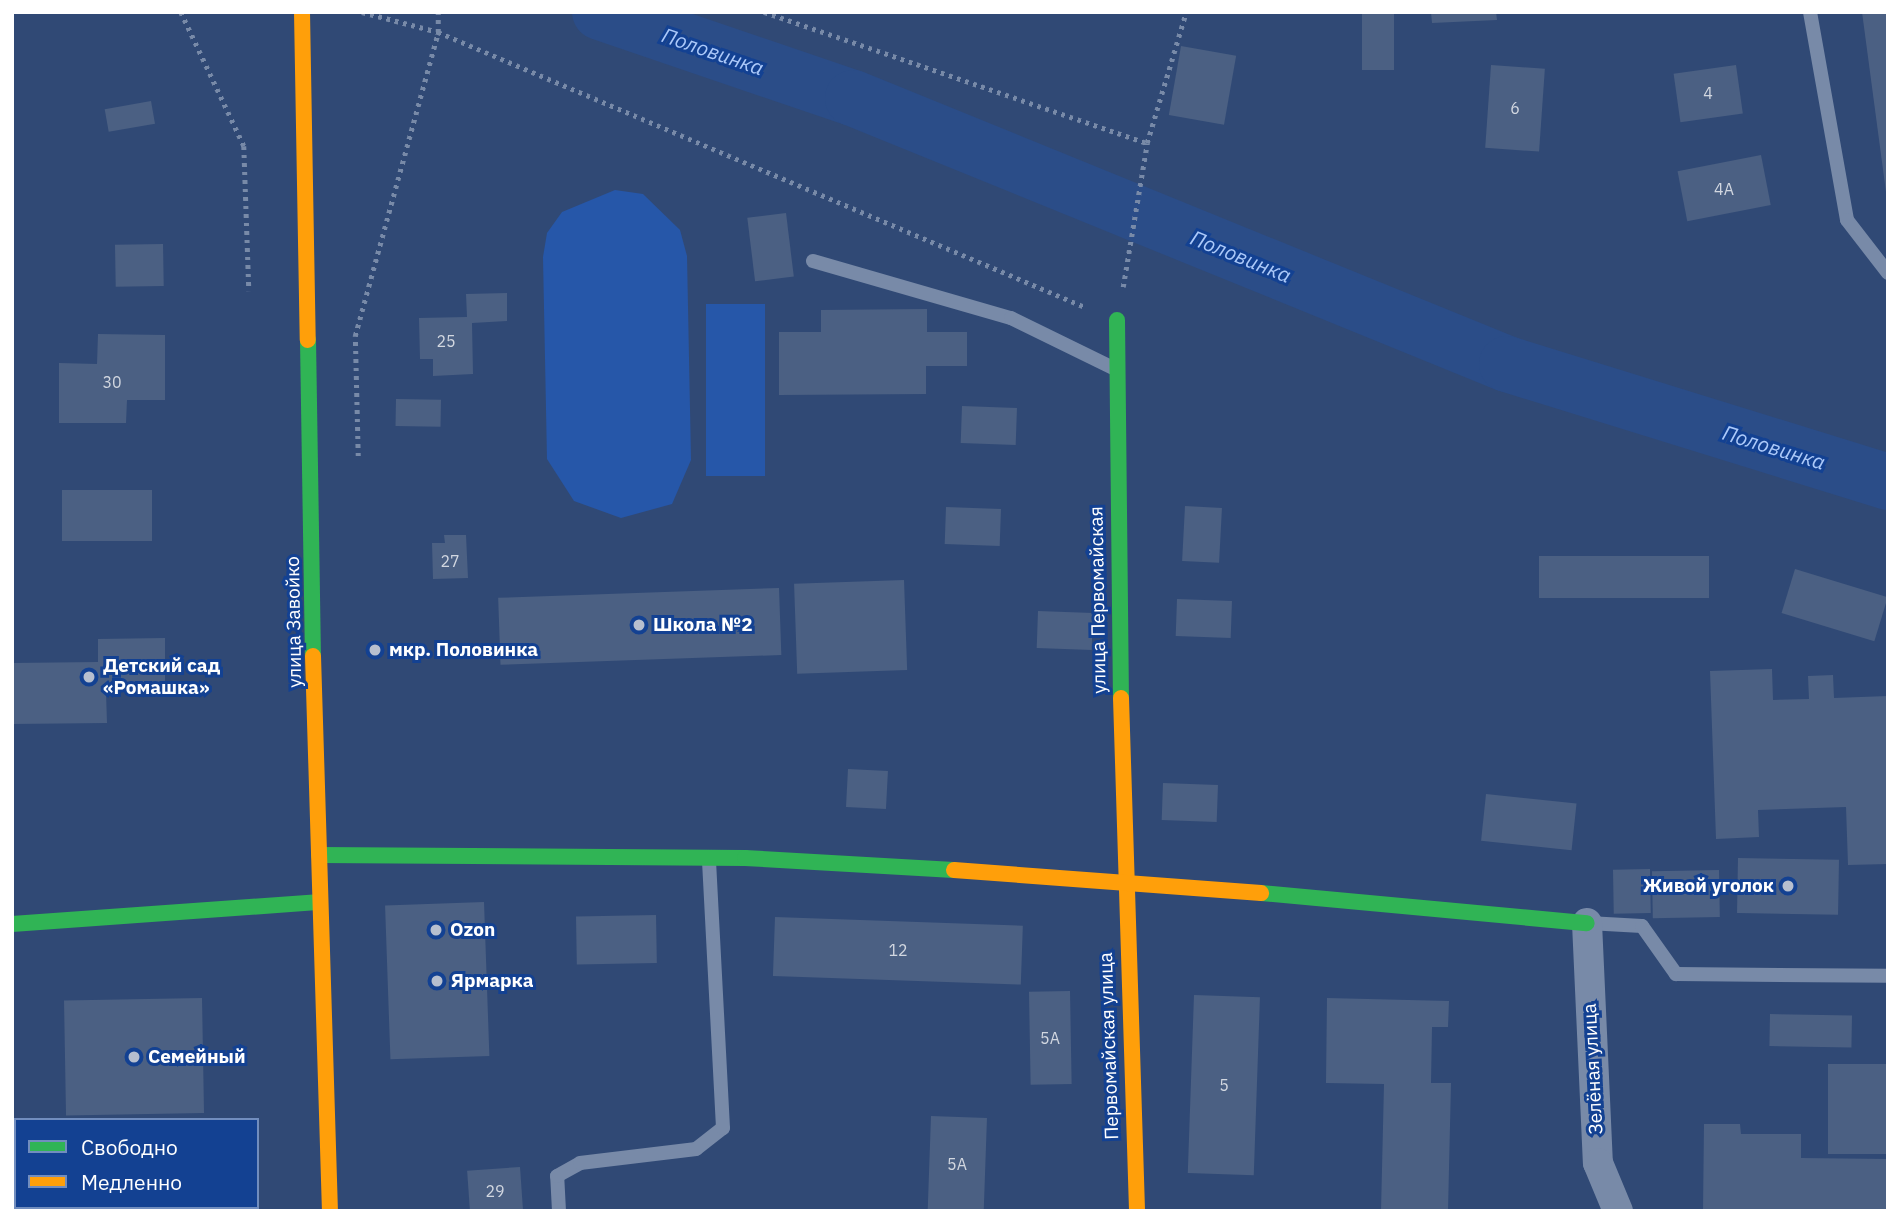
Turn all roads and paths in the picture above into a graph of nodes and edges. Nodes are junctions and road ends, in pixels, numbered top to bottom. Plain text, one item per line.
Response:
1 (181, 12) edge
2 (302, 12) edge
3 (362, 12) edge
4 (438, 12) edge
5 (764, 12) edge
6 (1186, 12) edge
7 (1810, 12) edge
8 (438, 32) junction
9 (1147, 143) junction
10 (813, 261) dead end
11 (1888, 273) edge
12 (249, 291) dead end
13 (1117, 320) junction
14 (1116, 369) junction
15 (358, 456) dead end
16 (319, 855) junction
17 (709, 858) junction
18 (1123, 880) junction
19 (317, 902) junction
20 (1587, 923) junction
21 (12, 924) edge
22 (1888, 976) edge
23 (330, 1211) edge
24 (559, 1211) edge
25 (1137, 1211) edge
26 (1618, 1211) edge

1 - 12 path
2 - 16 street, улица Завойко
3 - 8 path
4 - 8 path
5 - 9 path
6 - 9 path
7 - 11 lane
8 - 13 path
8 - 15 path
9 - 13 path
10 - 14 lane
13 - 14 street, улица Первомайская
14 - 18 street, улица Первомайская
16 - 17 street
16 - 19 street, улица Завойко
17 - 18 street
17 - 24 lane
18 - 20 street
18 - 25 street, Первомайская улица
19 - 21 street
19 - 23 street, улица Завойко
20 - 22 lane
20 - 26 street, Зелёная улица

